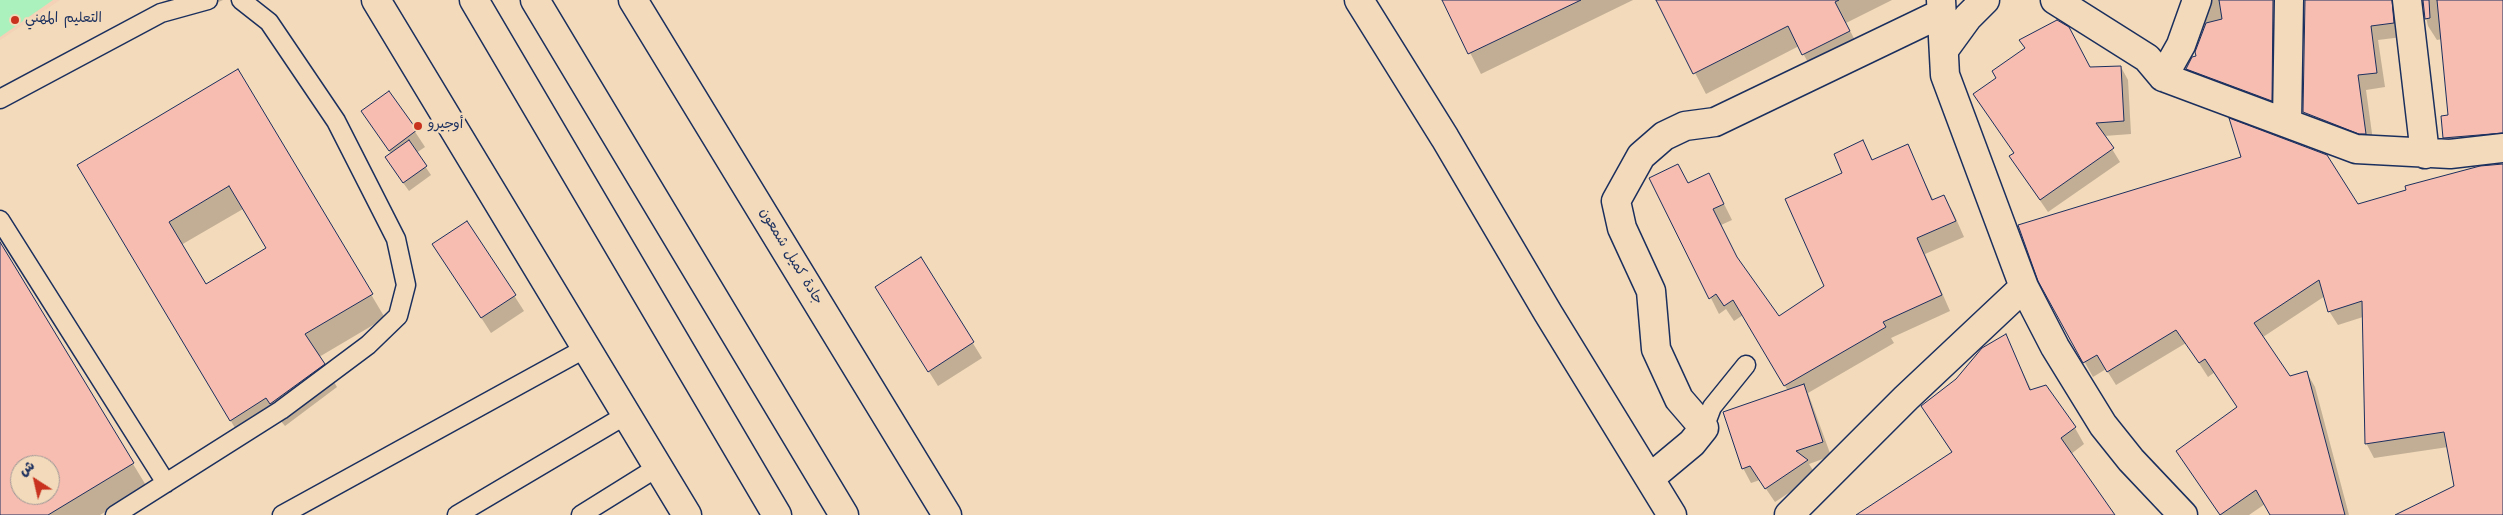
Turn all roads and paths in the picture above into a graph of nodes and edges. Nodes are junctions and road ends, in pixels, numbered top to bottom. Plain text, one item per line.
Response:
1 (208, 0) edge
2 (241, 0) edge
3 (376, 0) edge
4 (474, 0) edge
5 (535, 0) edge
6 (633, 0) edge
7 (1359, 0) edge
8 (1985, 0) edge
9 (2055, 0) edge
10 (2197, 0) edge
11 (2289, 0) edge
12 (2408, 0) edge
13 (1942, 6) edge
14 (1944, 50) junction
15 (2162, 77) junction
16 (0, 99) edge
17 (2287, 122) junction
18 (2503, 148) edge
19 (2425, 154) junction
20 (0, 220) edge
21 (2024, 286) junction
22 (586, 348) junction
23 (1746, 365) dead end
24 (626, 415) junction
25 (1704, 428) junction
26 (658, 468) junction
27 (1650, 478) junction
28 (166, 483) junction
29 (115, 515) edge
30 (282, 515) edge
31 (457, 515) edge
32 (581, 515) edge
33 (687, 515) edge
34 (777, 515) edge
35 (844, 515) edge
36 (947, 515) edge
37 (1672, 515) edge
38 (1789, 515) edge
39 (2184, 515) edge

1 - 16 lane
2 - 28 lane
3 - 22 main road
4 - 34 main road
5 - 35 main road
6 - 36 main road, جادة كميل شمعون
7 - 27 main road
8 - 14 main road
9 - 15 main road
10 - 15 main road
11 - 17 main road
12 - 19 main road
13 - 14 main road
13 - 25 main road
14 - 21 main road
15 - 17 main road
17 - 19 main road
18 - 19 main road
20 - 28 lane
21 - 38 main road
21 - 39 main road
22 - 24 main road
22 - 30 lane
23 - 25 lane
24 - 26 main road
24 - 31 lane
25 - 27 main road
26 - 32 lane
26 - 33 main road
27 - 37 main road
28 - 29 lane

